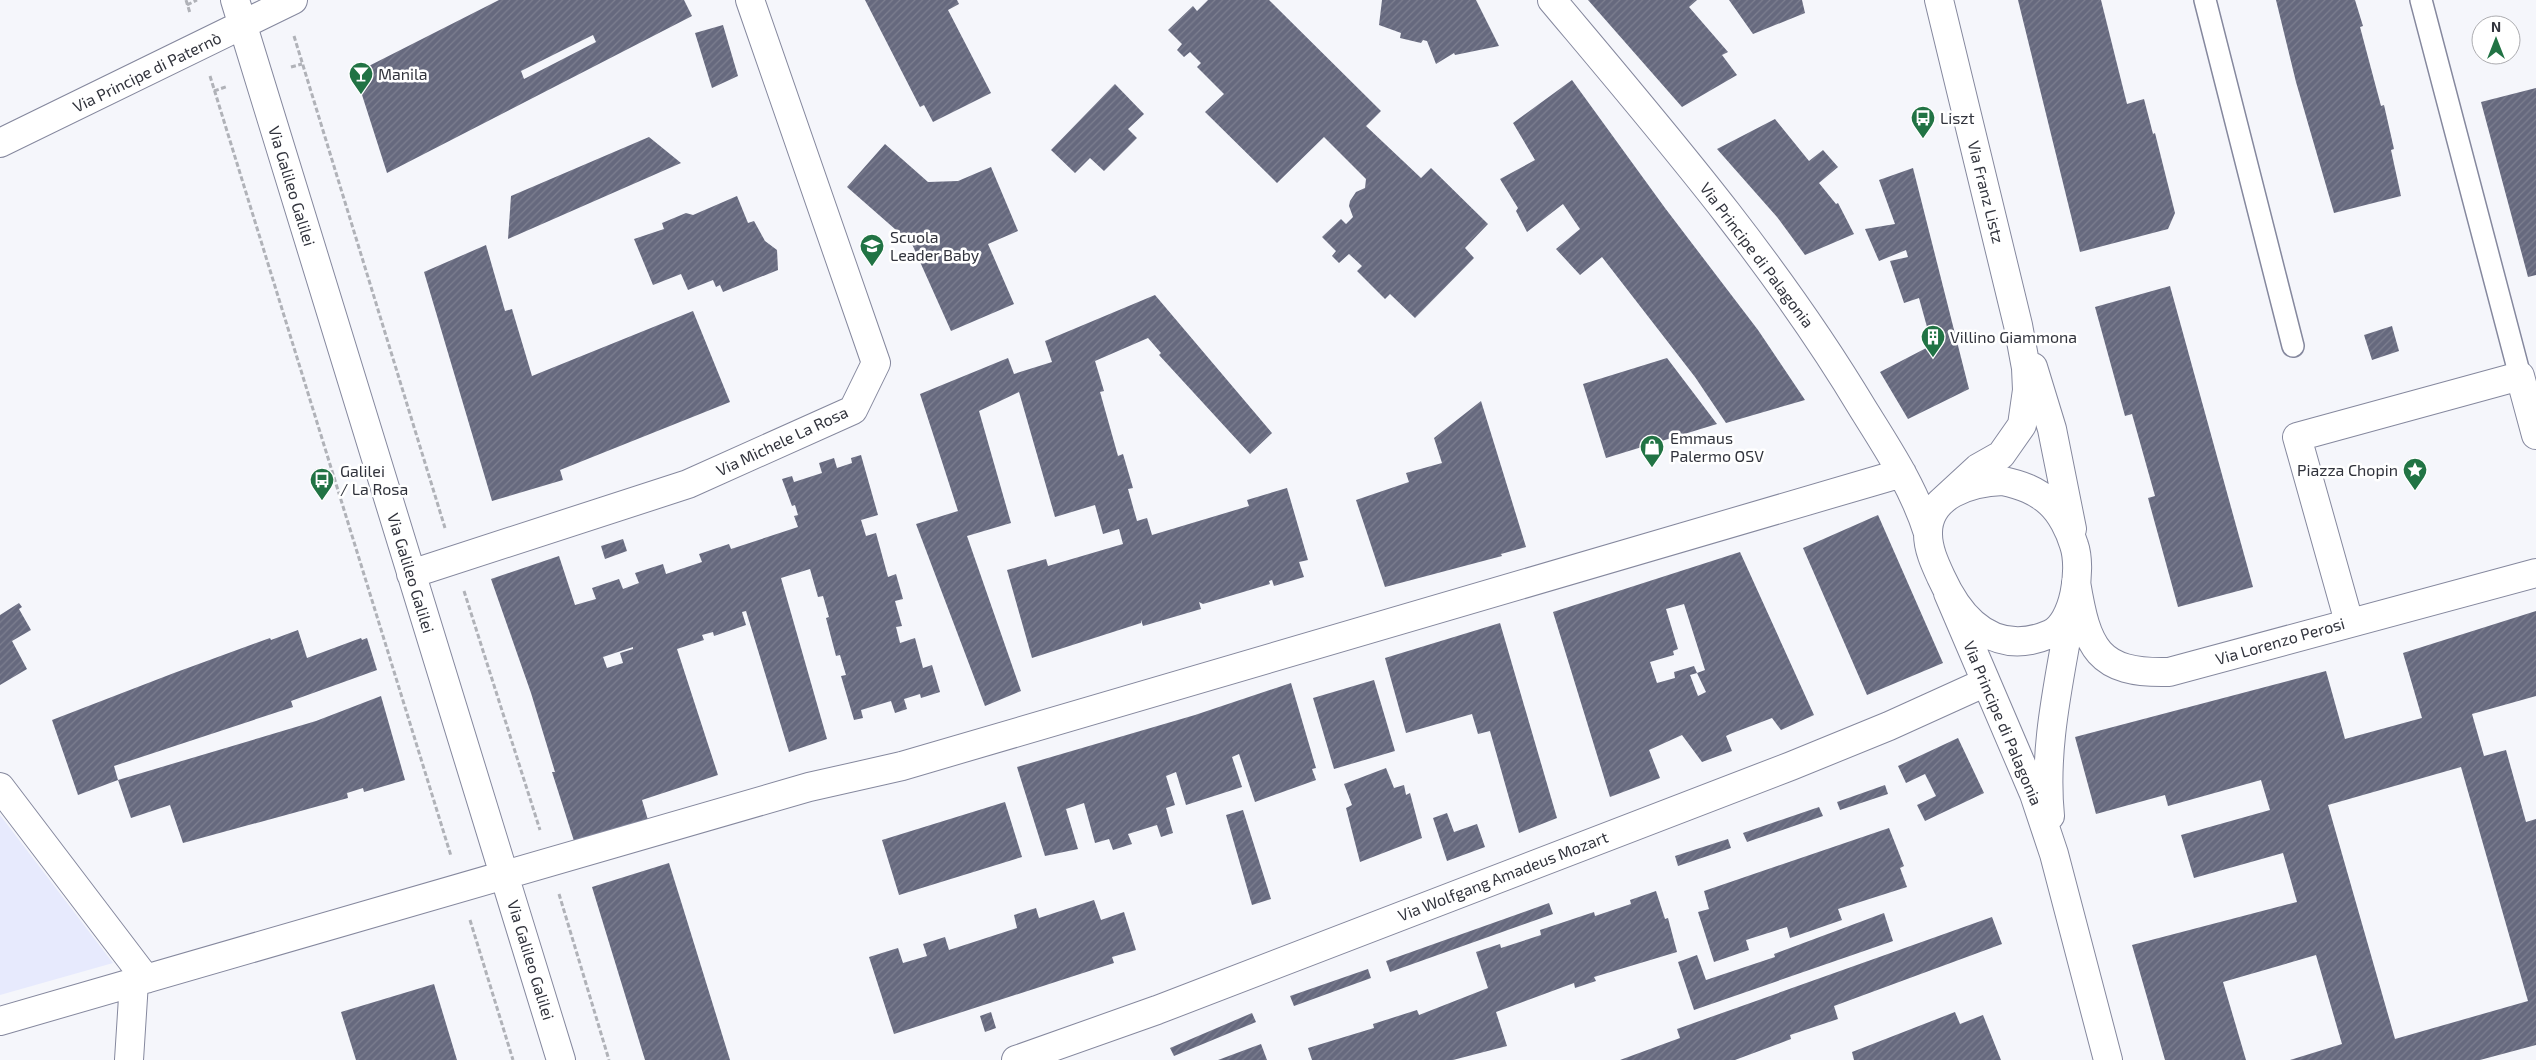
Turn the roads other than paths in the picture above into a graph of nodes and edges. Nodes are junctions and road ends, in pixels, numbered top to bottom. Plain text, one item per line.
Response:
1 (293, 0) edge
2 (750, 0) edge
3 (1552, 0) edge
4 (1940, 0) edge
5 (2205, 0) edge
6 (2421, 0) edge
7 (238, 13) edge
8 (0, 143) edge
9 (2018, 325) junction
10 (2293, 346) dead end
11 (2520, 376) junction
12 (2536, 435) edge
13 (1902, 473) junction
14 (1940, 503) junction
15 (1928, 533) junction
16 (2075, 546) junction
17 (2536, 573) edge
18 (411, 574) junction
19 (1948, 593) junction
20 (2074, 594) junction
21 (2349, 622) junction
22 (1986, 682) junction
23 (0, 787) edge
24 (2054, 854) junction
25 (505, 876) junction
26 (140, 981) junction
27 (0, 1021) edge
28 (129, 1060) edge
29 (562, 1060) edge
30 (1016, 1060) edge
31 (2108, 1060) edge

1 - 7 street, Via Principe di Paternò
2 - 18 street, Via Michele La Rosa
3 - 13 street, Via Principe di Palagonia
4 - 9 street, Via Franz Listz
5 - 10 lane
6 - 11 lane
7 - 8 street, Via Principe di Paternò
7 - 18 street, Via Galileo Galilei
9 - 14 street, Via Franz Listz
9 - 16 street, Via Franz Listz
11 - 12 street
11 - 21 street
13 - 15 street, Via Principe di Palagonia
13 - 25 street
14 - 15 street
14 - 16 street
15 - 19 street
16 - 20 street
17 - 21 street, Via Lorenzo Perosi
18 - 25 street, Via Galileo Galilei
19 - 20 street
19 - 22 street, Via Principe di Palagonia
20 - 21 street, Via Lorenzo Perosi
20 - 24 street, Via Principe di Palagonia
22 - 24 street, Via Principe di Palagonia
22 - 30 street, Via Wolfgang Amadeus Mozart
23 - 26 street
24 - 31 street, Via Principe di Palagonia
25 - 26 street
25 - 29 street, Via Galileo Galilei
26 - 27 street
26 - 28 street

